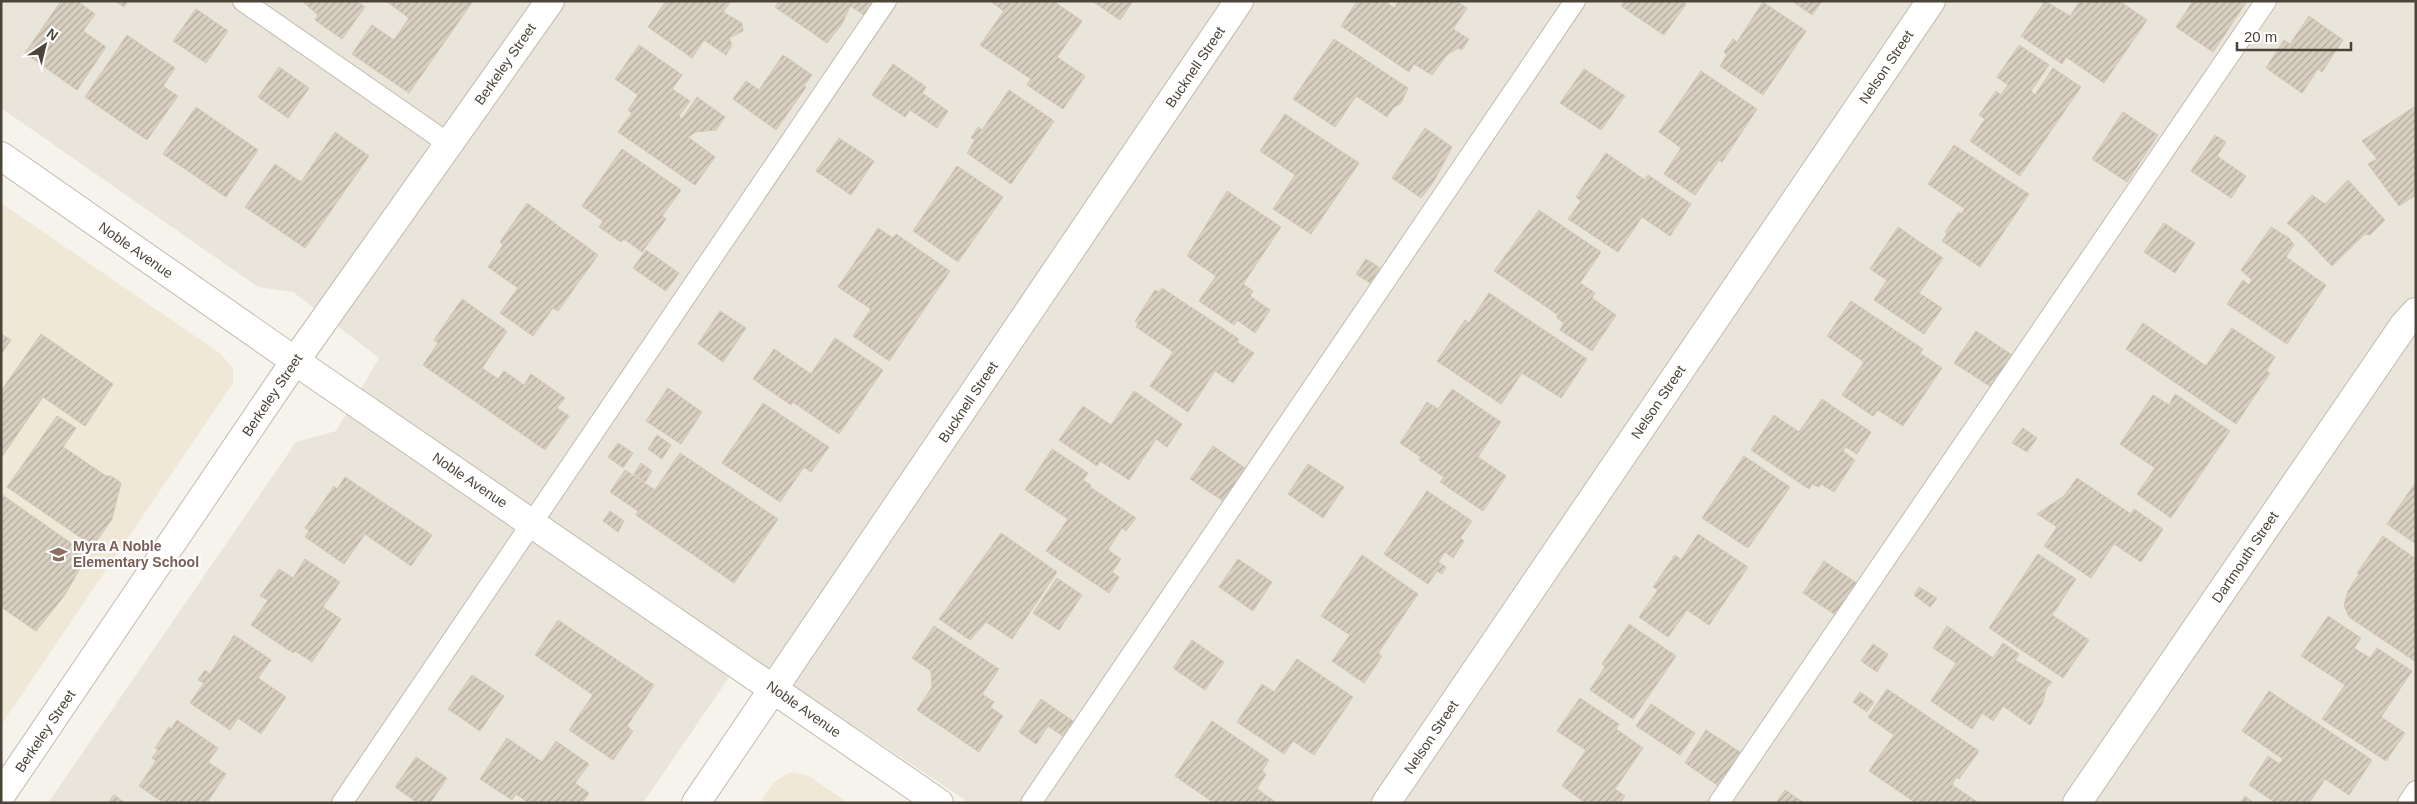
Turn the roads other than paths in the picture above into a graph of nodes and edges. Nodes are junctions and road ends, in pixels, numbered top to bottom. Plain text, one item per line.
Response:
1 (243, 1) edge
2 (550, 1) edge
3 (886, 1) edge
4 (1239, 1) edge
5 (1575, 1) edge
6 (1931, 1) edge
7 (2266, 1) edge
8 (449, 144) junction
9 (1, 156) edge
10 (2416, 312) edge
11 (295, 361) junction
12 (534, 524) junction
13 (774, 689) junction
14 (2416, 791) edge
15 (1, 795) edge
16 (342, 803) edge
17 (696, 803) edge
18 (939, 803) edge
19 (1031, 803) edge
20 (1386, 803) edge
21 (1719, 803) edge
22 (2077, 803) edge
23 (2408, 803) edge

1 - 8 lane
2 - 8 street, Berkeley Street
3 - 12 lane
4 - 13 street, Bucknell Street
5 - 19 lane
6 - 20 street, Nelson Street
7 - 21 lane
8 - 11 street, Berkeley Street
9 - 11 street, Noble Avenue
10 - 22 street, Dartmouth Street
11 - 12 street, Noble Avenue
11 - 15 street, Berkeley Street
12 - 13 street, Noble Avenue
12 - 16 lane
13 - 17 street, Bucknell Street
13 - 18 street, Noble Avenue
14 - 23 lane

